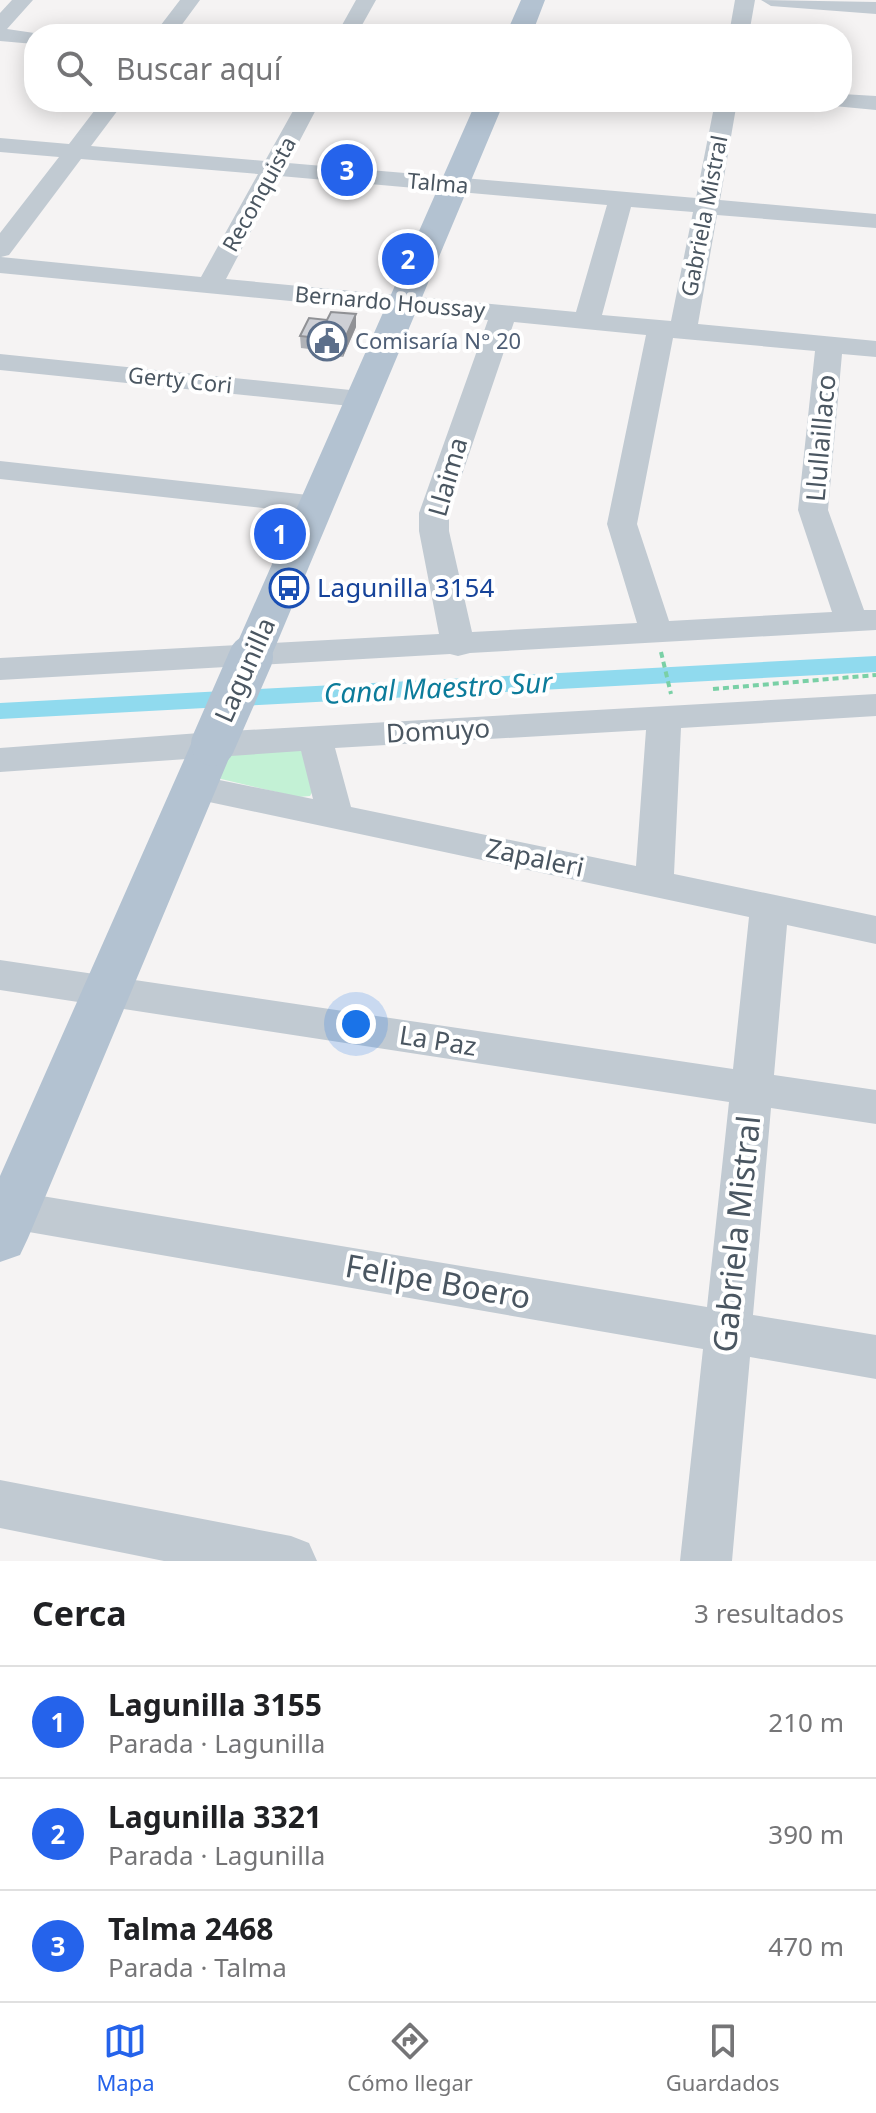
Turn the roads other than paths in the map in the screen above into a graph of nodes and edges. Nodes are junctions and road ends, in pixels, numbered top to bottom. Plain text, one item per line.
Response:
1 (23, 0) edge
2 (190, 0) edge
3 (366, 0) edge
4 (533, 0) edge
5 (745, 0) edge
6 (771, 0) edge
7 (876, 8) edge
8 (172, 24) edge
9 (353, 24) edge
10 (523, 24) edge
11 (741, 24) edge
12 (0, 25) edge
13 (0, 35) edge
14 (24, 37) edge
15 (852, 102) edge
16 (876, 103) edge
17 (106, 112) edge
18 (303, 112) edge
19 (486, 112) edge
20 (724, 112) edge
21 (0, 145) edge
22 (76, 152) junction
23 (272, 169) junction
24 (454, 185) junction
25 (621, 199) junction
26 (705, 206) junction
27 (876, 221) edge
28 (0, 250) edge
29 (0, 265) edge
30 (209, 286) junction
31 (403, 303) junction
32 (504, 313) junction
33 (587, 322) junction
34 (672, 330) junction
35 (829, 345) junction
36 (876, 349) edge
37 (0, 362) edge
38 (360, 399) junction
39 (3, 476) edge
40 (317, 505) junction
41 (864, 621) edge
42 (458, 646) junction
43 (660, 648) junction
44 (251, 657) junction
45 (0, 669) edge
46 (667, 705) junction
47 (876, 705) edge
48 (315, 738) junction
49 (213, 744) junction
50 (0, 760) edge
51 (195, 787) junction
52 (335, 815) junction
53 (654, 883) junction
54 (769, 908) junction
55 (876, 930) edge
56 (0, 975) edge
57 (105, 991) junction
58 (751, 1088) junction
59 (876, 1107) edge
60 (4, 1218) edge
61 (728, 1332) junction
62 (876, 1357) edge
63 (0, 1504) edge
64 (291, 1561) edge
65 (706, 1561) edge

1 - 12 street
2 - 8 street
3 - 9 street
4 - 10 main road
5 - 11 street
6 - 7 street
13 - 14 street
15 - 16 street
17 - 22 street
18 - 23 street, Reconquista
19 - 24 main road, Lagunilla
20 - 26 street, Gabriela Mistral
21 - 22 street, Talma
22 - 23 street, Talma
22 - 28 street
23 - 24 street, Talma
23 - 30 street, Reconquista
24 - 25 street, Talma
24 - 31 main road, Lagunilla
25 - 26 street, Talma
25 - 33 street
26 - 27 street, Talma
26 - 34 street, Gabriela Mistral
29 - 30 street, Bernardo Houssay
30 - 31 street, Bernardo Houssay
31 - 32 street, Bernardo Houssay
31 - 38 main road, Lagunilla
32 - 33 street, Bernardo Houssay
32 - 42 street, Llaima
33 - 34 street, Bernardo Houssay
34 - 35 street, Bernardo Houssay
34 - 43 street, Gabriela Mistral
35 - 36 street, Bernardo Houssay
35 - 41 street, Llullaillaco
37 - 38 street, Gerty Cori
38 - 40 main road, Lagunilla
39 - 40 street
40 - 44 main road, Lagunilla
41 - 43 street
42 - 43 street
42 - 44 street
44 - 45 street
44 - 49 main road, Lagunilla, bridge
46 - 47 street, Domuyo
46 - 48 street, Domuyo
46 - 53 street
48 - 49 street, Domuyo
48 - 52 street
49 - 50 street, Domuyo
49 - 51 main road, Lagunilla
51 - 52 street, Zapaleri
51 - 57 main road, Lagunilla
52 - 53 street, Zapaleri
53 - 54 street, Zapaleri
54 - 55 street, Zapaleri
54 - 58 street, Gabriela Mistral
56 - 57 street, La Paz
57 - 58 street, La Paz
57 - 60 main road, Lagunilla
58 - 59 street, La Paz
58 - 61 street, Gabriela Mistral
60 - 61 street, Felipe Boero
61 - 62 street, Felipe Boero
61 - 65 street, Gabriela Mistral
63 - 64 street

